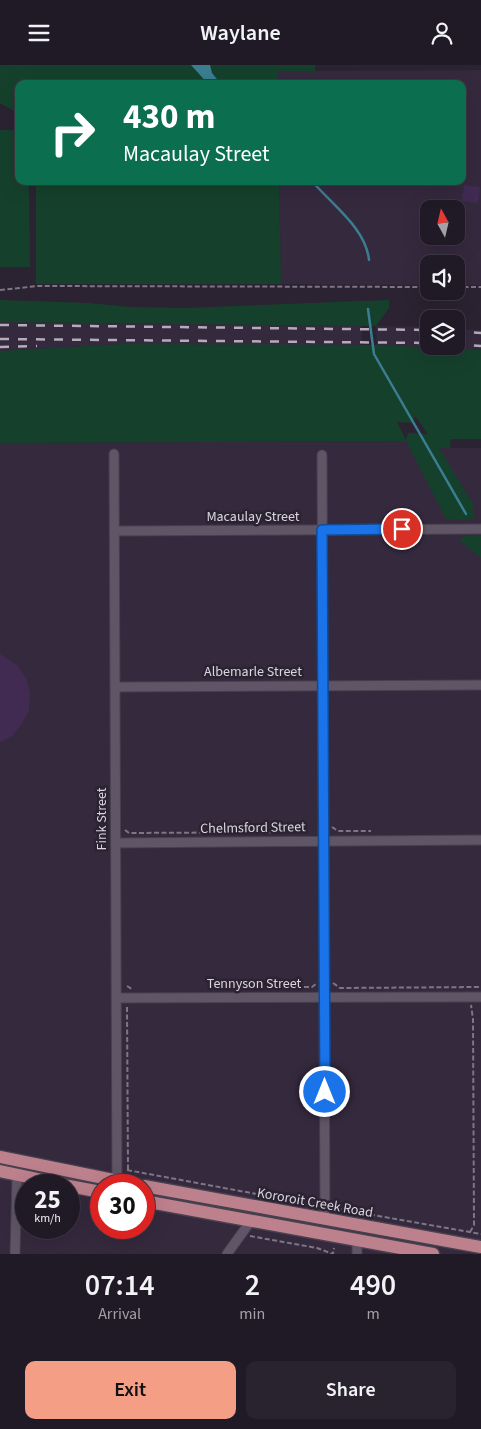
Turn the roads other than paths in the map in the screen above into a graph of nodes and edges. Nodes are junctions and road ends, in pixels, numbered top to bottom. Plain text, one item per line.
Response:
1 (114, 454) dead end
2 (322, 455) dead end
3 (481, 529) edge
4 (322, 530) junction
5 (115, 531) junction
6 (481, 685) edge
7 (324, 686) junction
8 (115, 687) junction
9 (481, 840) edge
10 (324, 841) junction
11 (120, 843) junction
12 (324, 997) junction
13 (481, 997) edge
14 (116, 998) junction
15 (0, 1157) edge
16 (0, 1171) edge
17 (117, 1174) edge
18 (15, 1175) edge
19 (90, 1177) edge
20 (155, 1188) edge
21 (155, 1203) edge
22 (325, 1220) junction
23 (250, 1222) junction
24 (16, 1239) edge
25 (357, 1240) junction
26 (481, 1247) edge
27 (16, 1254) edge
28 (227, 1254) edge
29 (357, 1254) edge
30 (434, 1254) edge

1 - 5 street, Fink Street
2 - 4 street
3 - 4 street, Macaulay Street
4 - 5 street, Macaulay Street
4 - 7 street
5 - 8 street, Fink Street
6 - 7 street, Albemarle Street
7 - 8 street, Albemarle Street
7 - 10 street
8 - 11 street, Fink Street
9 - 10 street, Chelmsford Street
10 - 11 street, Chelmsford Street
10 - 12 street
11 - 14 street, Fink Street
12 - 13 street, Tennyson Street
12 - 14 street, Tennyson Street
12 - 22 street
14 - 17 street, Fink Street
15 - 19 main road
16 - 18 main road
20 - 22 main road, Kororoit Creek Road
21 - 23 main road
22 - 26 main road, Kororoit Creek Road
23 - 25 main road
23 - 28 street
24 - 27 street
25 - 29 street
25 - 30 main road

